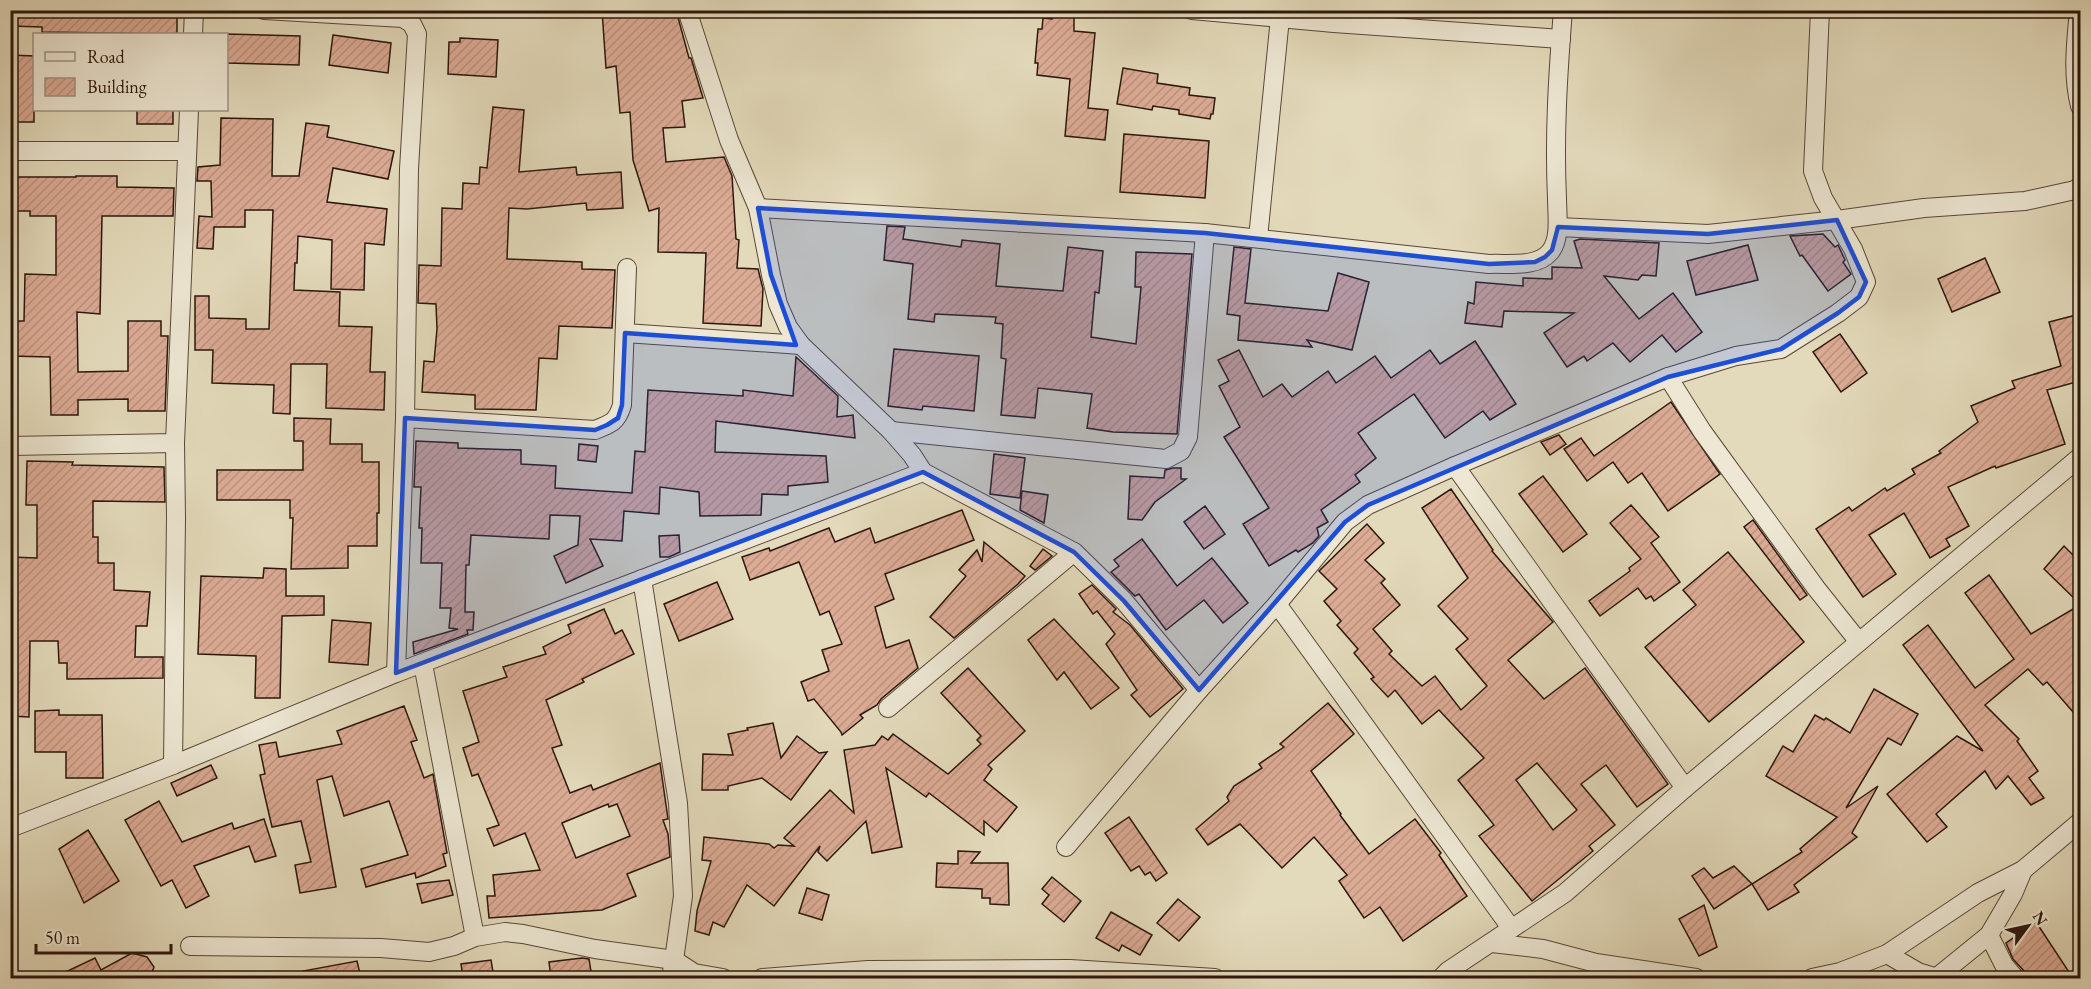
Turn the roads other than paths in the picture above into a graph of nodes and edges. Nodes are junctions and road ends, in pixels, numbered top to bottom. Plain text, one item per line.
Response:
1 (194, 10) edge
2 (264, 10) edge
3 (687, 10) edge
4 (1192, 10) edge
5 (1563, 10) edge
6 (1820, 10) edge
7 (2079, 10) edge
8 (1335, 17) edge
9 (1280, 18) junction
10 (193, 33) edge
11 (1561, 39) junction
12 (2080, 106) edge
13 (189, 111) edge
14 (10, 151) edge
15 (187, 151) junction
16 (2080, 186) edge
17 (758, 208) junction
18 (1837, 220) junction
19 (1558, 227) junction
20 (1205, 234) junction
21 (1258, 238) junction
22 (627, 268) dead end
23 (625, 333) junction
24 (801, 345) junction
25 (1668, 377) junction
26 (405, 418) junction
27 (891, 430) junction
28 (175, 444) junction
29 (10, 446) edge
30 (2080, 457) edge
31 (1455, 466) junction
32 (923, 472) junction
33 (1074, 552) junction
34 (642, 579) junction
35 (1277, 604) junction
36 (1859, 642) junction
37 (423, 664) junction
38 (396, 674) junction
39 (1198, 690) junction
40 (888, 708) dead end
41 (173, 765) junction
42 (1685, 788) junction
43 (2080, 822) edge
44 (10, 828) edge
45 (1066, 846) dead end
46 (2023, 870) junction
47 (1510, 928) junction
48 (1989, 935) junction
49 (475, 937) junction
50 (1492, 943) junction
51 (190, 946) dead end
52 (1887, 954) junction
53 (674, 960) junction
54 (869, 974) edge
55 (671, 978) edge
56 (723, 978) edge
57 (762, 978) edge
58 (1215, 978) edge
59 (1441, 978) edge
60 (1696, 978) edge
61 (1812, 978) edge
62 (1937, 978) edge
63 (2015, 978) edge

1 - 10 street
2 - 26 street
3 - 17 street
4 - 9 street
5 - 11 street
6 - 18 street
7 - 12 street
8 - 9 street
8 - 11 street
9 - 21 street
11 - 19 street
13 - 15 street
14 - 15 street
15 - 28 street
16 - 18 street
17 - 20 street
17 - 24 street
18 - 19 street
18 - 25 street
19 - 21 street
20 - 21 street
20 - 27 street
22 - 23 street
23 - 24 street
23 - 26 street
24 - 27 street
25 - 31 street
25 - 36 street
26 - 38 street
27 - 32 street
28 - 29 street
28 - 41 street
30 - 36 street
31 - 35 street
31 - 42 street
32 - 33 street
32 - 34 street
33 - 39 street
33 - 40 street
34 - 37 street
34 - 53 street
35 - 39 street
35 - 47 street
36 - 42 street
37 - 38 street
37 - 49 street
38 - 41 street
39 - 45 street
41 - 44 street
42 - 47 street
43 - 46 street
46 - 48 street
46 - 52 street
47 - 50 street
48 - 62 street
48 - 63 street
49 - 51 street
49 - 53 street
50 - 59 street
50 - 60 street
52 - 61 street
52 - 62 street
53 - 55 street
53 - 56 street
54 - 57 street
54 - 58 street

